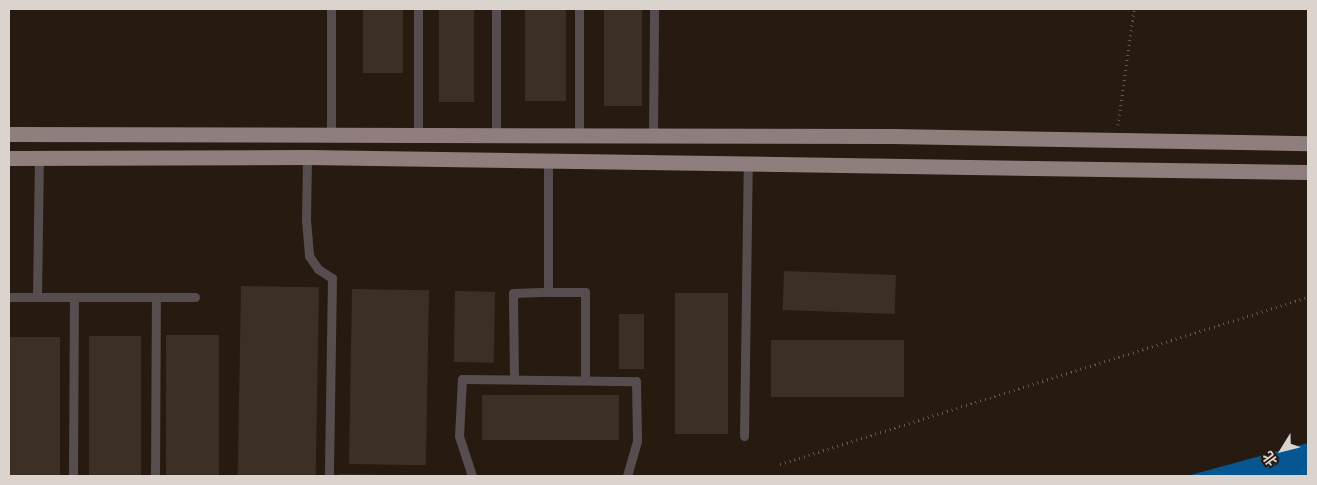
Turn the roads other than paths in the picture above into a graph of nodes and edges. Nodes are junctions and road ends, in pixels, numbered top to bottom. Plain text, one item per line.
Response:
1 (331, 9) edge
2 (418, 9) edge
3 (496, 9) edge
4 (579, 9) edge
5 (654, 9) edge
6 (9, 134) edge
7 (330, 134) junction
8 (418, 135) junction
9 (496, 135) junction
10 (579, 135) junction
11 (654, 135) junction
12 (1308, 143) edge
13 (307, 157) junction
14 (9, 158) edge
15 (39, 158) junction
16 (548, 161) junction
17 (748, 164) junction
18 (1308, 172) edge
19 (548, 292) junction
20 (9, 297) edge
21 (36, 297) junction
22 (156, 297) junction
23 (195, 297) dead end
24 (74, 298) junction
25 (514, 379) junction
26 (585, 380) junction
27 (744, 436) dead end
28 (73, 476) edge
29 (155, 476) edge
30 (329, 476) edge
31 (472, 476) edge
32 (627, 476) edge

1 - 7 lane
2 - 8 lane
3 - 9 lane
4 - 10 lane
5 - 11 lane
6 - 7 main road
7 - 8 main road
8 - 9 main road
9 - 10 main road
10 - 11 main road
11 - 12 main road
13 - 15 main road
13 - 16 main road
13 - 30 lane
14 - 15 main road
15 - 21 lane
16 - 17 main road
16 - 19 lane
17 - 18 main road
17 - 27 lane
19 - 25 lane
19 - 26 lane
20 - 21 lane
21 - 24 lane
22 - 23 lane
22 - 24 lane
22 - 29 lane
24 - 28 lane
25 - 26 lane
25 - 31 lane
26 - 32 lane

